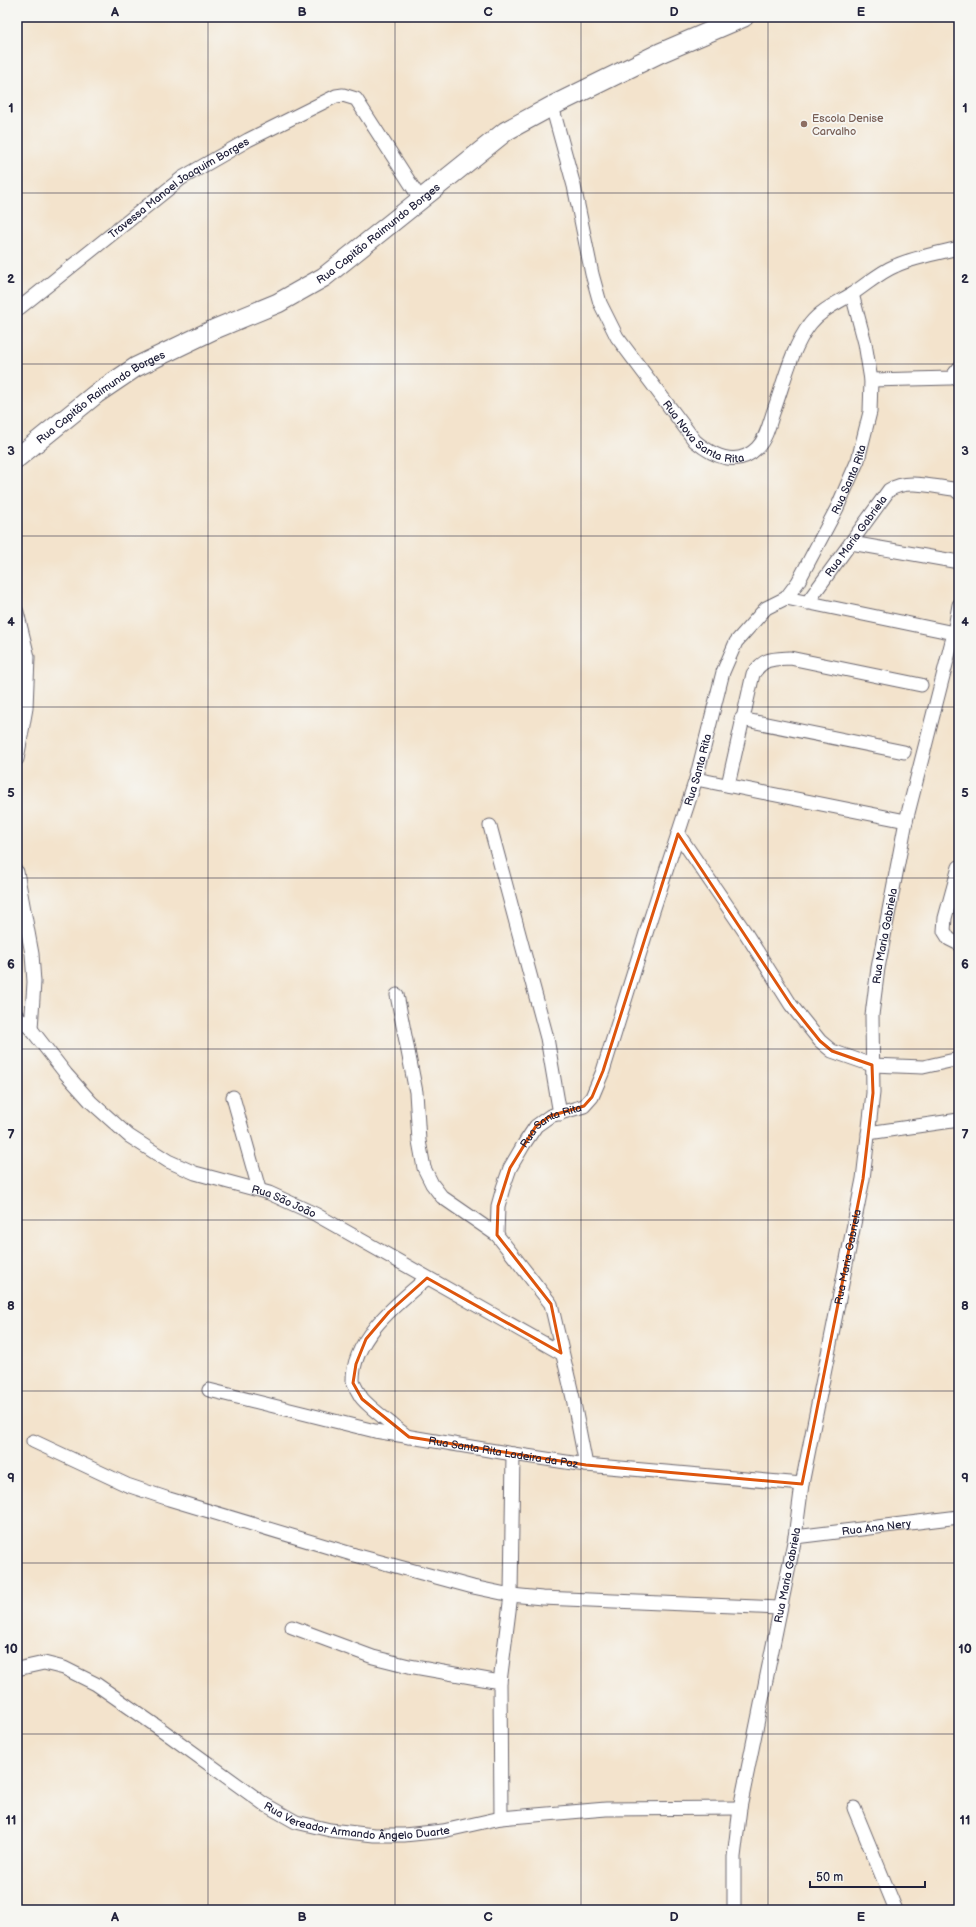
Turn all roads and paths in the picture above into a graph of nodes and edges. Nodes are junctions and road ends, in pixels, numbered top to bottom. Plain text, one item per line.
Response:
1 (744, 17) edge
2 (717, 22) edge
3 (552, 106) junction
4 (421, 200) junction
5 (959, 248) edge
6 (852, 294) junction
7 (17, 310) edge
8 (959, 368) edge
9 (872, 380) junction
10 (17, 458) edge
11 (959, 493) edge
12 (850, 543) junction
13 (959, 562) edge
14 (786, 598) junction
15 (807, 603) junction
16 (959, 605) edge
17 (17, 612) edge
18 (954, 633) junction
19 (921, 685) dead end
20 (741, 720) junction
21 (904, 752) dead end
22 (17, 759) edge
23 (696, 779) junction
24 (728, 785) junction
25 (906, 820) junction
26 (490, 826) dead end
27 (678, 834) junction
28 (959, 867) edge
29 (17, 872) edge
30 (20, 906) edge
31 (959, 944) edge
32 (397, 995) dead end
33 (17, 1016) edge
34 (31, 1029) junction
35 (959, 1059) edge
36 (872, 1065) junction
37 (233, 1097) dead end
38 (560, 1114) junction
39 (959, 1120) edge
40 (868, 1133) junction
41 (259, 1189) junction
42 (498, 1235) junction
43 (427, 1278) junction
44 (561, 1353) junction
45 (209, 1390) dead end
46 (408, 1437) junction
47 (33, 1441) dead end
48 (512, 1454) junction
49 (586, 1465) junction
50 (802, 1484) junction
51 (959, 1517) edge
52 (795, 1537) junction
53 (511, 1595) junction
54 (779, 1608) junction
55 (292, 1627) dead end
56 (17, 1669) edge
57 (500, 1682) junction
58 (740, 1808) junction
59 (854, 1808) dead end
60 (501, 1818) junction
61 (734, 1910) edge
62 (896, 1910) edge

1 - 2 street, Rua Capitão Raimundo Borges
2 - 3 street, Rua Capitão Raimundo Borges
3 - 4 street, Rua Capitão Raimundo Borges
3 - 6 street, Rua Nova Santa Rita
4 - 7 street, Travessa Manoel Joaquim Borges
4 - 10 street, Rua Capitão Raimundo Borges
5 - 6 street, Rua Nova Santa Rita
6 - 9 street, Rua Santa Rita
8 - 9 street
9 - 14 street, Rua Santa Rita
11 - 12 street, Rua Maria Gabriela
12 - 13 street
12 - 15 street, Rua Maria Gabriela
14 - 15 street
14 - 23 street, Rua Santa Rita
15 - 18 street
16 - 18 street, Rua Maria Gabriela
17 - 22 street
18 - 25 street, Rua Maria Gabriela
19 - 20 street
20 - 21 street
20 - 24 street
23 - 24 street
23 - 27 street, Rua Santa Rita
24 - 25 street
25 - 36 street, Rua Maria Gabriela
26 - 38 street
27 - 36 street
27 - 38 street, Rua Santa Rita
28 - 31 street
29 - 30 street
30 - 34 street
32 - 42 street
33 - 34 street, Rua São João
34 - 41 street, Rua São João
35 - 36 street
36 - 40 street, Rua Maria Gabriela
37 - 41 street
38 - 42 street, Rua Santa Rita
39 - 40 street
40 - 50 street, Rua Maria Gabriela
41 - 43 street, Rua São João
42 - 44 street
43 - 44 street, Rua São João
43 - 46 street
44 - 49 street
45 - 46 street, Rua Santa Rita Ladeira da Paz
46 - 48 street, Rua Santa Rita Ladeira da Paz
47 - 53 street
48 - 49 street, Rua Santa Rita Ladeira da Paz
48 - 53 street
49 - 50 street, Rua Santa Rita Ladeira da Paz
50 - 52 street, Rua Maria Gabriela
51 - 52 street, Rua Ana Nery
52 - 54 street, Rua Maria Gabriela
53 - 54 street
53 - 57 street
54 - 58 street, Rua Maria Gabriela
55 - 57 street
56 - 60 street, Rua Vereador Armando Ângelo Duarte
57 - 60 street
58 - 60 street, Rua Vereador Armando Ângelo Duarte
58 - 61 street, Rua Maria Gabriela
59 - 62 street

